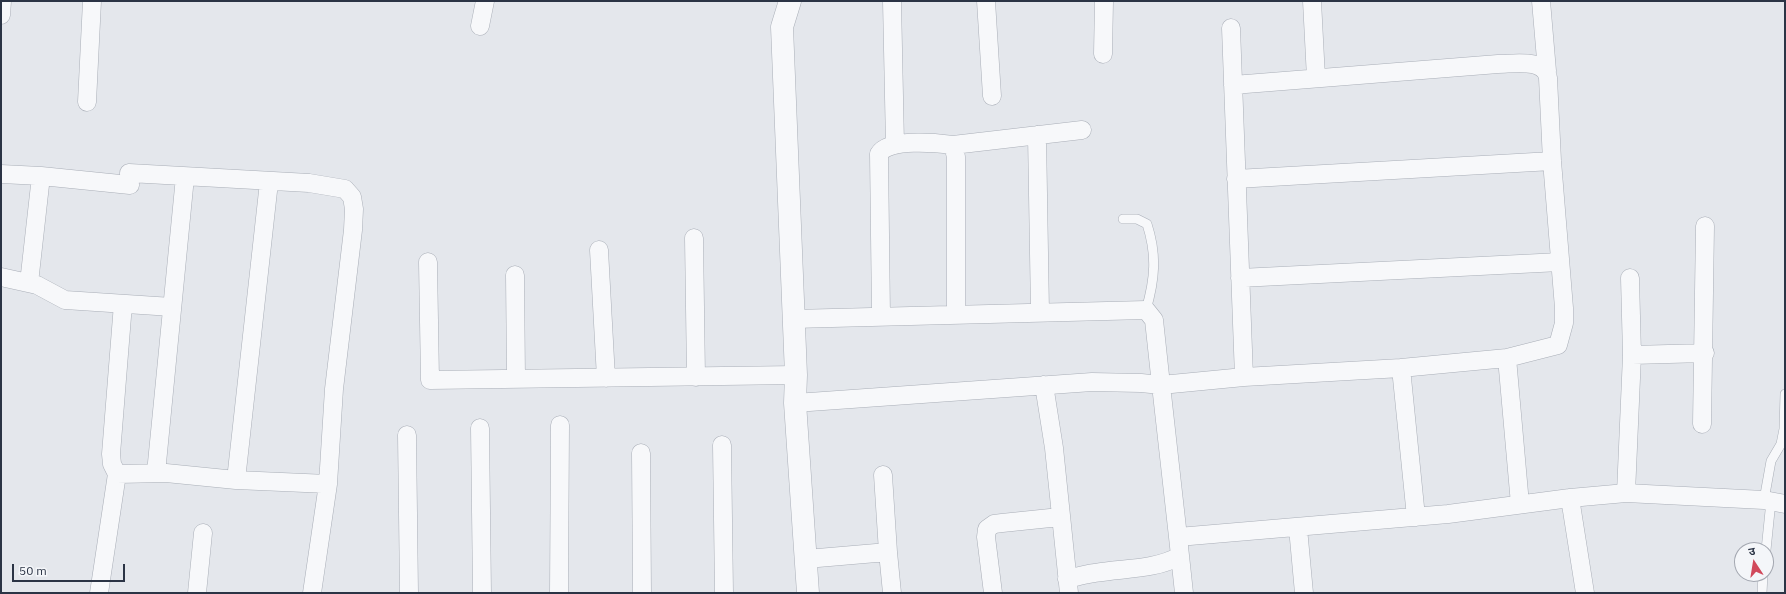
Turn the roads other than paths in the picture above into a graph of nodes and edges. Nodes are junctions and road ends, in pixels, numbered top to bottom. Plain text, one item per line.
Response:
1 (2, 1) edge
2 (92, 1) edge
3 (485, 1) edge
4 (790, 1) edge
5 (892, 1) edge
6 (986, 1) edge
7 (1104, 1) edge
8 (1312, 1) edge
9 (1541, 1) edge
10 (1, 14) edge
11 (480, 26) dead end
12 (1231, 28) dead end
13 (1103, 54) dead end
14 (1547, 71) junction
15 (1316, 78) junction
16 (1233, 85) junction
17 (992, 96) dead end
18 (87, 102) dead end
19 (1082, 130) dead end
20 (1037, 135) junction
21 (895, 145) junction
22 (953, 145) junction
23 (1552, 161) junction
24 (1, 174) edge
25 (41, 176) junction
26 (185, 176) junction
27 (1236, 179) junction
28 (269, 182) junction
29 (1123, 219) dead end
30 (1705, 226) dead end
31 (694, 238) dead end
32 (599, 250) dead end
33 (428, 262) dead end
34 (1560, 262) junction
35 (515, 276) dead end
36 (1, 277) edge
37 (1240, 278) junction
38 (1630, 278) dead end
39 (29, 283) junction
40 (123, 304) junction
41 (172, 307) junction
42 (1146, 310) junction
43 (1040, 312) junction
44 (956, 314) junction
45 (881, 316) junction
46 (793, 319) junction
47 (1704, 353) junction
48 (1632, 355) junction
49 (1507, 358) junction
50 (1401, 368) junction
51 (796, 375) junction
52 (696, 377) junction
53 (1244, 377) junction
54 (606, 378) junction
55 (516, 379) junction
56 (1044, 385) junction
57 (1161, 385) junction
58 (1785, 394) edge
59 (795, 403) junction
60 (1702, 424) dead end
61 (560, 425) dead end
62 (480, 428) dead end
63 (407, 435) dead end
64 (722, 445) dead end
65 (641, 453) dead end
66 (156, 473) junction
67 (117, 474) junction
68 (883, 475) dead end
69 (236, 480) junction
70 (328, 484) junction
71 (1626, 492) junction
72 (1570, 498) junction
73 (1774, 502) edge
74 (1520, 504) junction
75 (1060, 517) junction
76 (1416, 517) junction
77 (1298, 528) junction
78 (203, 533) dead end
79 (1178, 537) junction
80 (1767, 542) edge
81 (888, 552) junction
82 (1180, 556) junction
83 (806, 559) junction
84 (1763, 582) edge
85 (1068, 586) edge
86 (99, 593) edge
87 (198, 593) edge
88 (312, 593) edge
89 (409, 593) edge
90 (482, 593) edge
91 (559, 593) edge
92 (642, 593) edge
93 (724, 593) edge
94 (808, 593) edge
95 (892, 593) edge
96 (993, 593) edge
97 (1184, 593) edge
98 (1304, 593) edge
99 (1585, 593) edge
100 (1762, 593) edge

1 - 10 street
2 - 18 street
3 - 11 street
4 - 46 street
5 - 21 street
6 - 17 street
7 - 13 street
8 - 15 street
9 - 14 street
12 - 16 street
14 - 15 street
14 - 23 street
15 - 16 street
16 - 27 street
19 - 20 street
20 - 22 street
20 - 43 street
21 - 22 street
21 - 45 street
22 - 44 street
23 - 27 street
23 - 34 street
24 - 25 street
25 - 26 street
25 - 39 street
26 - 28 street
26 - 41 street
27 - 37 street
28 - 69 street
28 - 70 street
29 - 42 lane
30 - 47 street
31 - 52 street
32 - 54 street
33 - 55 street
34 - 37 street
34 - 49 street
35 - 55 street
36 - 39 street
37 - 53 street
38 - 48 street
39 - 40 street
40 - 41 street
40 - 67 street
41 - 66 street
42 - 43 street
42 - 57 street
43 - 44 street
44 - 45 street
45 - 46 street
46 - 51 street
47 - 48 street
47 - 60 street
48 - 71 street
49 - 50 street
49 - 74 street
50 - 53 street
50 - 76 street
51 - 52 street
51 - 59 street
52 - 54 street
53 - 57 street
54 - 55 street
56 - 57 street
56 - 59 street
56 - 75 street
57 - 79 street
58 - 73 lane
59 - 83 street
61 - 91 street
62 - 90 street
63 - 89 street
64 - 93 street
65 - 92 street
66 - 67 street
66 - 69 street
67 - 86 street
68 - 81 street
69 - 70 street
70 - 88 street
71 - 72 street
71 - 73 street
72 - 74 street
72 - 99 street
73 - 80 lane
74 - 76 street
75 - 85 street
75 - 96 street
76 - 77 street
77 - 79 street
77 - 98 street
78 - 87 street
79 - 82 street
81 - 83 street
81 - 95 street
82 - 85 street
82 - 97 street
83 - 94 street
84 - 100 lane

